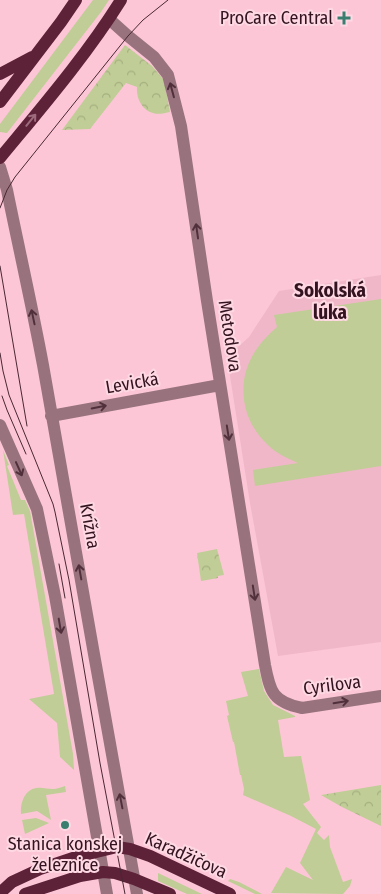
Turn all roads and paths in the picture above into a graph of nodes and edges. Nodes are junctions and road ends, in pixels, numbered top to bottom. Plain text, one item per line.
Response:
1 (76, 0) edge
2 (121, 0) edge
3 (109, 19) junction
4 (36, 55) junction
5 (0, 74) edge
6 (0, 102) edge
7 (0, 158) edge
8 (0, 167) edge
9 (220, 384) junction
10 (51, 416) junction
11 (0, 424) edge
12 (268, 684) joint
13 (381, 696) edge
14 (130, 849) junction
15 (98, 851) junction
16 (103, 872) junction
17 (134, 879) junction
18 (0, 893) edge
19 (24, 894) edge
20 (107, 894) edge
21 (137, 894) edge
22 (170, 894) edge
23 (230, 894) edge

1 - 4 main road
2 - 3 main road
7 -> 3 main road
9 -> 3 street, Metodova
4 - 5 main road
4 - 6 main road
10 -> 8 street, Krížna
10 -> 9 street, Levická
9 -> 12 street, Metodova
14 -> 10 street, Krížna
11 -> 15 street
12 -> 13 street, Cyrilova
14 - 15 main road, Karadžičova
14 - 17 street, Krížna
14 - 23 main road, Karadžičova
15 - 16 street
15 - 18 main road, Karadžičova
16 - 17 main road
16 - 19 main road
16 - 20 street
17 - 21 street, Krížna
17 - 22 main road

